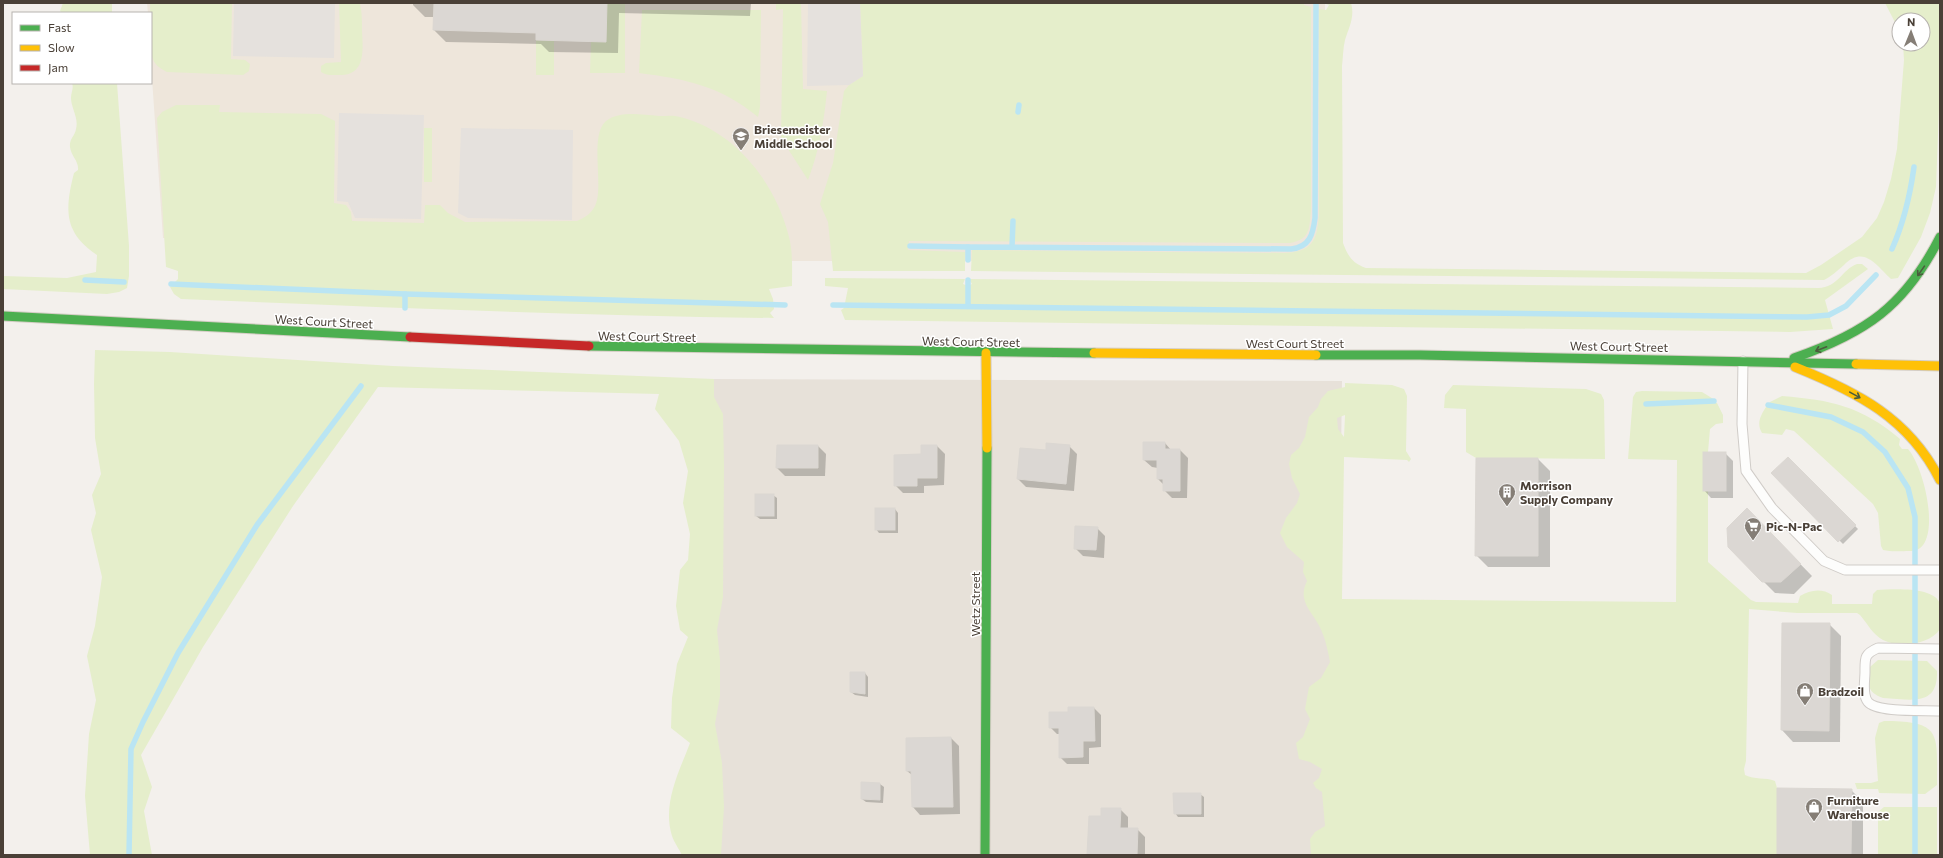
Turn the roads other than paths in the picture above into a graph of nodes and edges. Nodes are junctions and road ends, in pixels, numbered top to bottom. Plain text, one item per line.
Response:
1 (1940, 236) edge
2 (3, 316) edge
3 (986, 353) junction
4 (1743, 361) junction
5 (1781, 362) junction
6 (1940, 366) edge
7 (1940, 480) edge
8 (1940, 570) edge
9 (1940, 649) edge
10 (1940, 711) edge
11 (985, 855) edge

1 -> 5 main road
2 - 3 main road, West Court Street
3 - 4 main road, West Court Street
3 - 11 main road, Wetz Street
4 - 5 main road, West Court Street
4 - 8 lane
5 - 6 main road, West Court Street
5 -> 7 main road
9 - 10 lane

